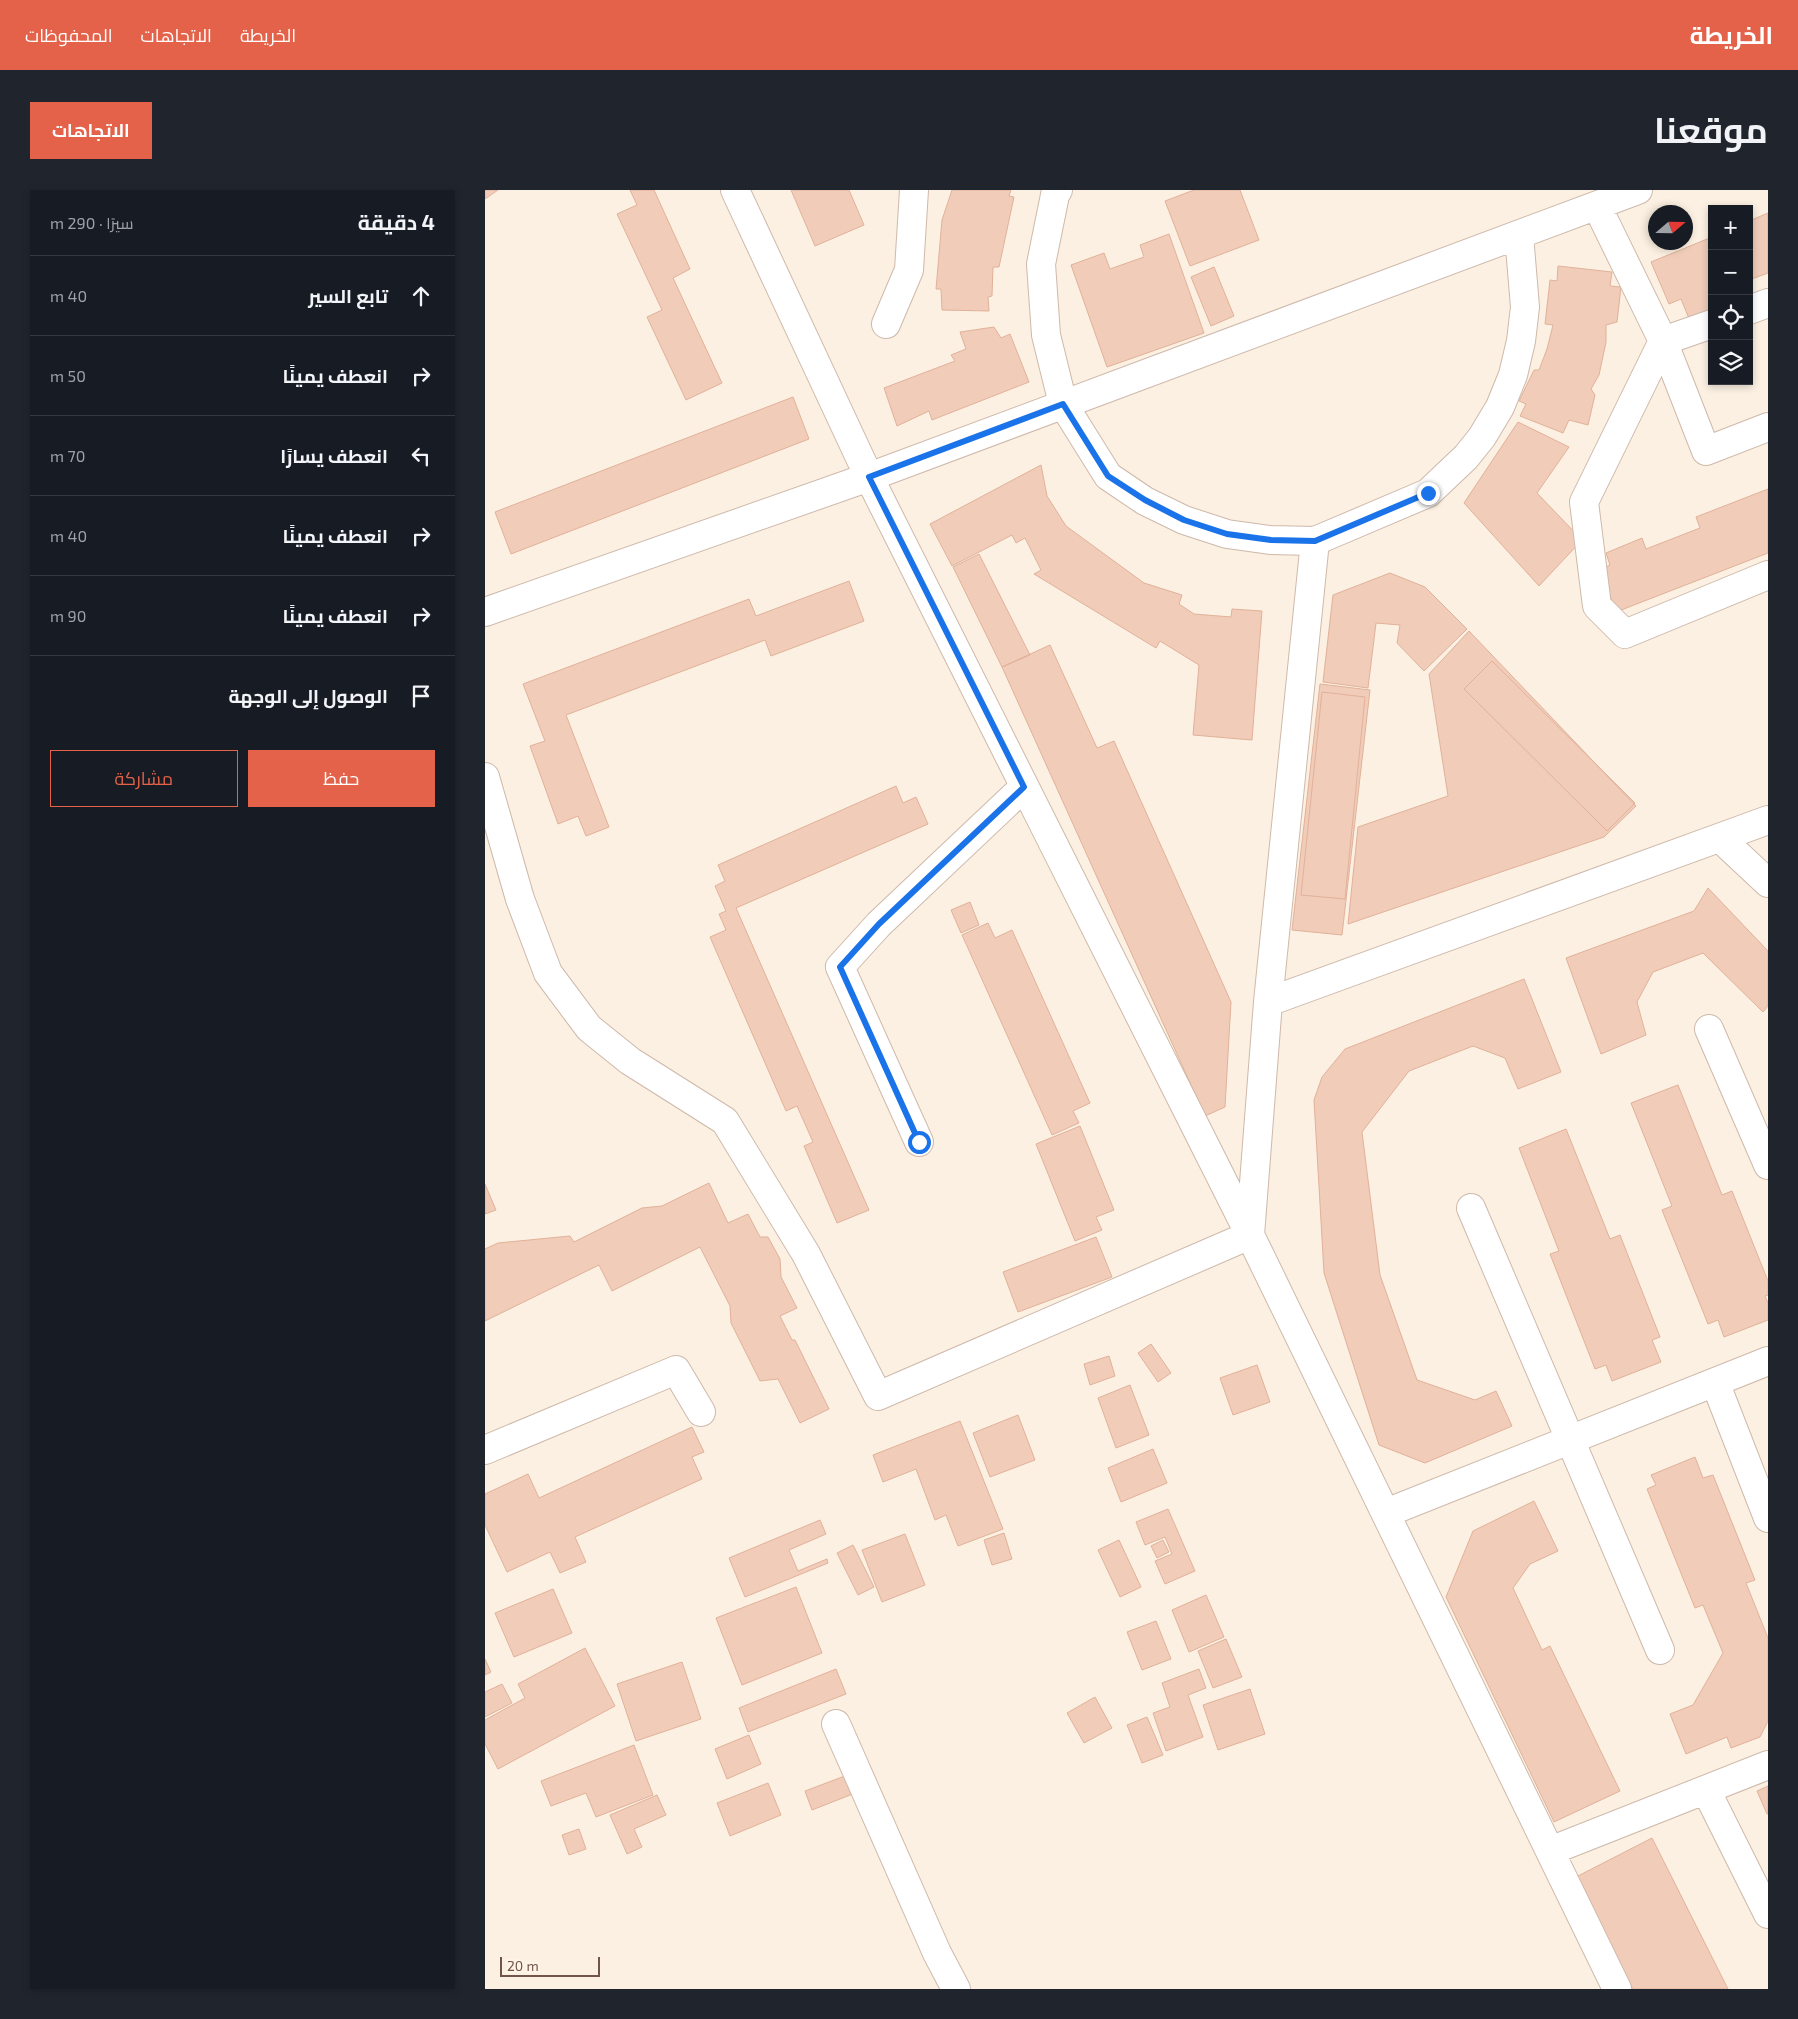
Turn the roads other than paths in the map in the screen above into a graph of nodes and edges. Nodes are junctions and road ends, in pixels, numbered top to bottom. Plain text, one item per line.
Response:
1 (735, 190) edge
2 (914, 190) edge
3 (1058, 190) edge
4 (1638, 190) edge
5 (1597, 206) junction
6 (1519, 235) junction
7 (1768, 303) edge
8 (1753, 309) edge
9 (886, 324) dead end
10 (1708, 325) edge
11 (1663, 342) junction
12 (1063, 404) junction
13 (1768, 427) edge
14 (869, 477) junction
15 (1315, 541) junction
16 (1768, 575) edge
17 (485, 612) edge
18 (485, 778) edge
19 (1024, 787) junction
20 (1768, 820) edge
21 (1721, 838) junction
22 (1768, 882) edge
23 (1268, 1002) junction
24 (1709, 1029) dead end
25 (919, 1142) dead end
26 (1768, 1165) edge
27 (1471, 1208) dead end
28 (1250, 1235) junction
29 (1768, 1361) edge
30 (1715, 1382) junction
31 (701, 1412) dead end
32 (1570, 1440) junction
33 (485, 1450) edge
34 (1386, 1513) junction
35 (1768, 1518) edge
36 (1660, 1650) dead end
37 (836, 1724) dead end
38 (1768, 1765) edge
39 (1706, 1790) junction
40 (1550, 1851) junction
41 (1768, 1914) edge
42 (956, 1989) edge
43 (1617, 1989) edge

1 - 14 street
2 - 9 street
3 - 12 street
4 - 5 street
5 - 6 street
5 - 11 street
6 - 12 street
6 - 15 street
7 - 8 street
10 - 11 street
11 - 13 street
11 - 16 street
12 - 14 street
12 - 15 street
14 - 17 street
14 - 19 street
15 - 23 street
18 - 28 street
19 - 25 street
19 - 28 street
20 - 21 street
21 - 22 street
21 - 23 street
23 - 28 street
24 - 26 street
27 - 32 street
28 - 34 street
29 - 30 street
30 - 32 street
30 - 35 street
31 - 33 street
32 - 34 street
32 - 36 street
34 - 40 street
37 - 42 street
38 - 39 street
39 - 40 street
39 - 41 street
40 - 43 street

